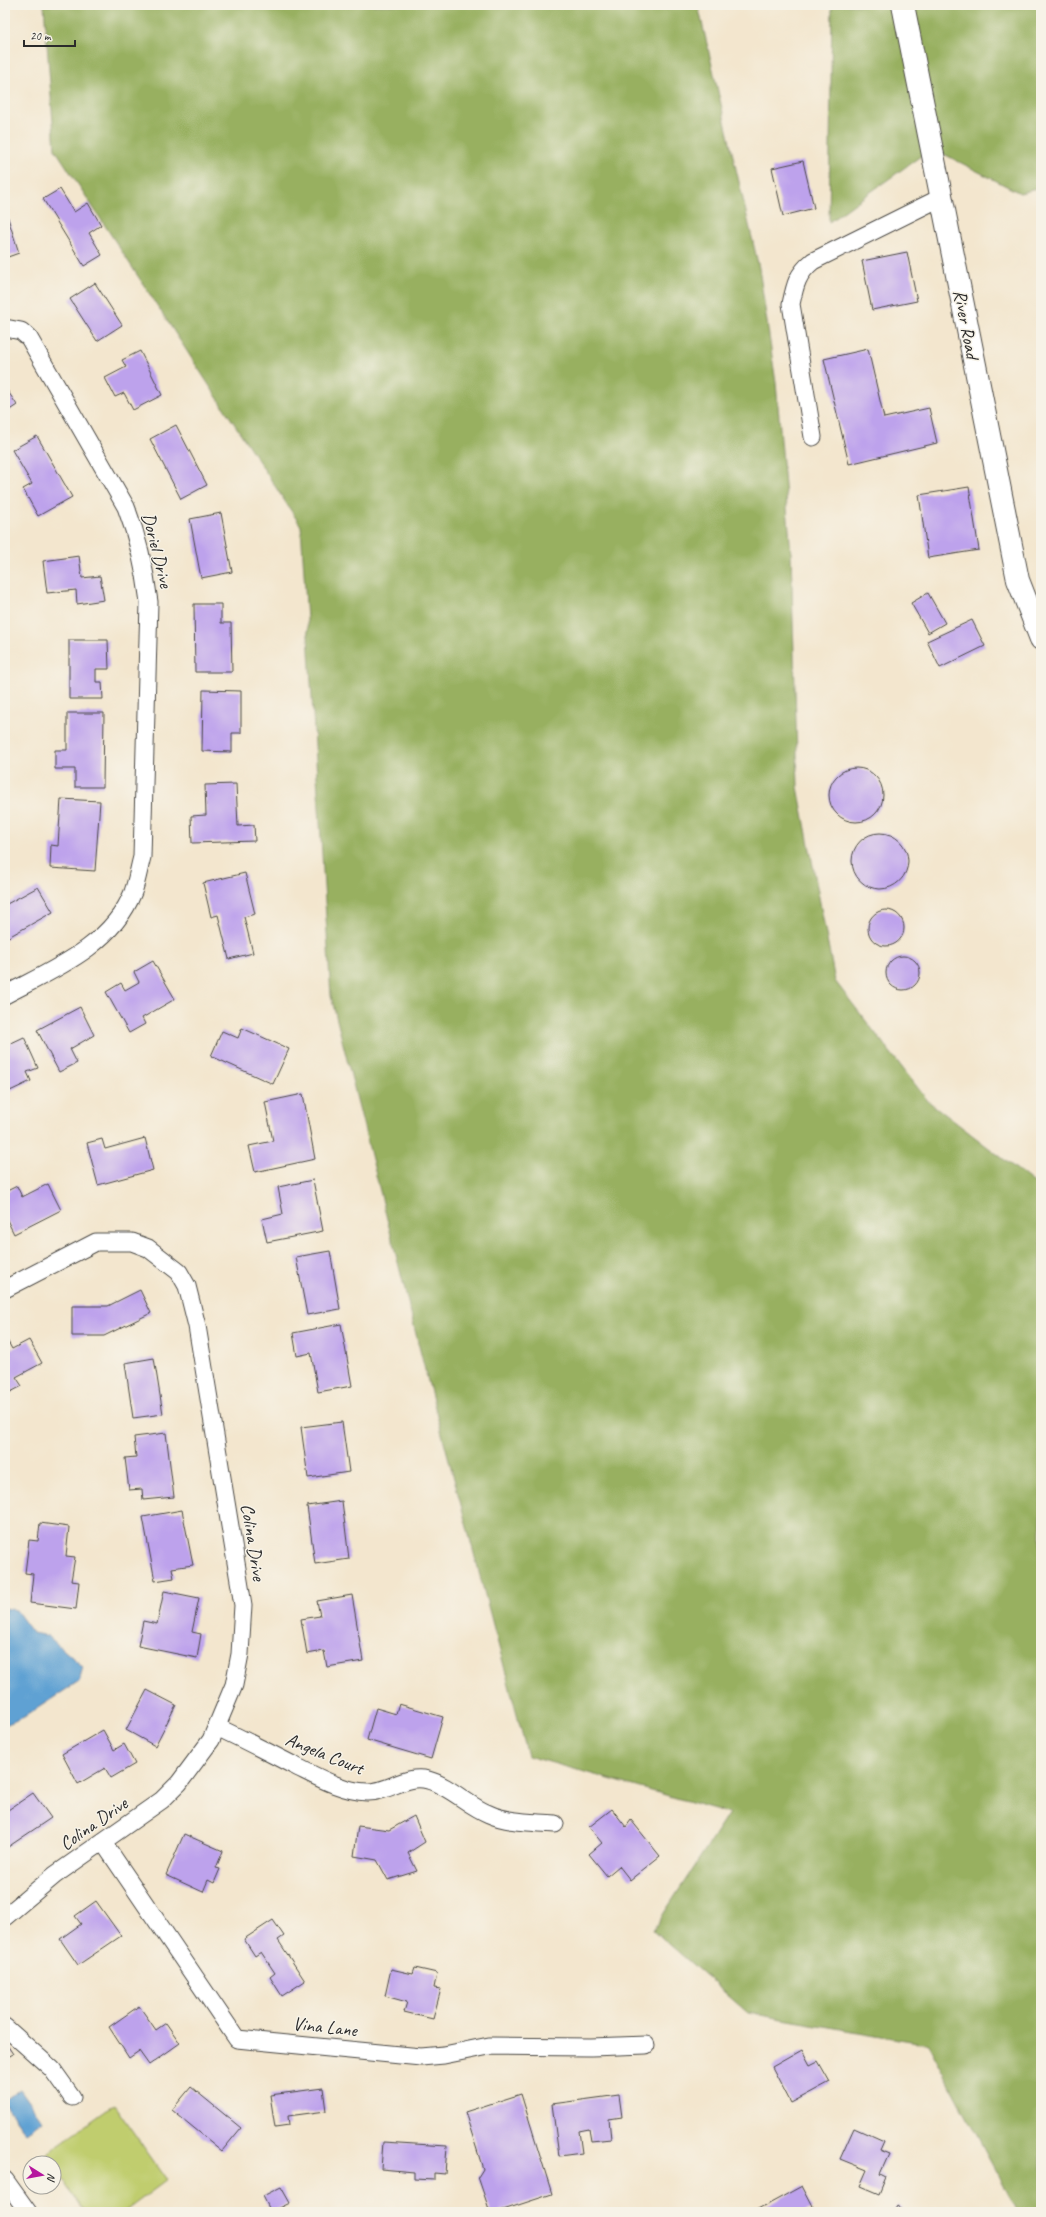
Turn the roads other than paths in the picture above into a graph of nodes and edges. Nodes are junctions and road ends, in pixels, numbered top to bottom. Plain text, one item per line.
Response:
1 (903, 5) edge
2 (942, 197) junction
3 (5, 328) edge
4 (814, 437) dead end
5 (1041, 639) edge
6 (5, 995) edge
7 (5, 1289) edge
8 (217, 1727) junction
9 (555, 1824) dead end
10 (103, 1842) junction
11 (5, 1917) edge
12 (5, 2027) edge
13 (646, 2045) dead end
14 (72, 2097) dead end
15 (5, 2180) edge
16 (28, 2212) edge

1 - 2 main road, River Road
2 - 4 street
2 - 5 main road, River Road
3 - 6 street, Doriel Drive
7 - 8 street, Colina Drive
8 - 9 street, Angela Court
8 - 10 street, Colina Drive
10 - 11 street, Colina Drive
10 - 13 street, Vina Lane
12 - 14 street
15 - 16 street

